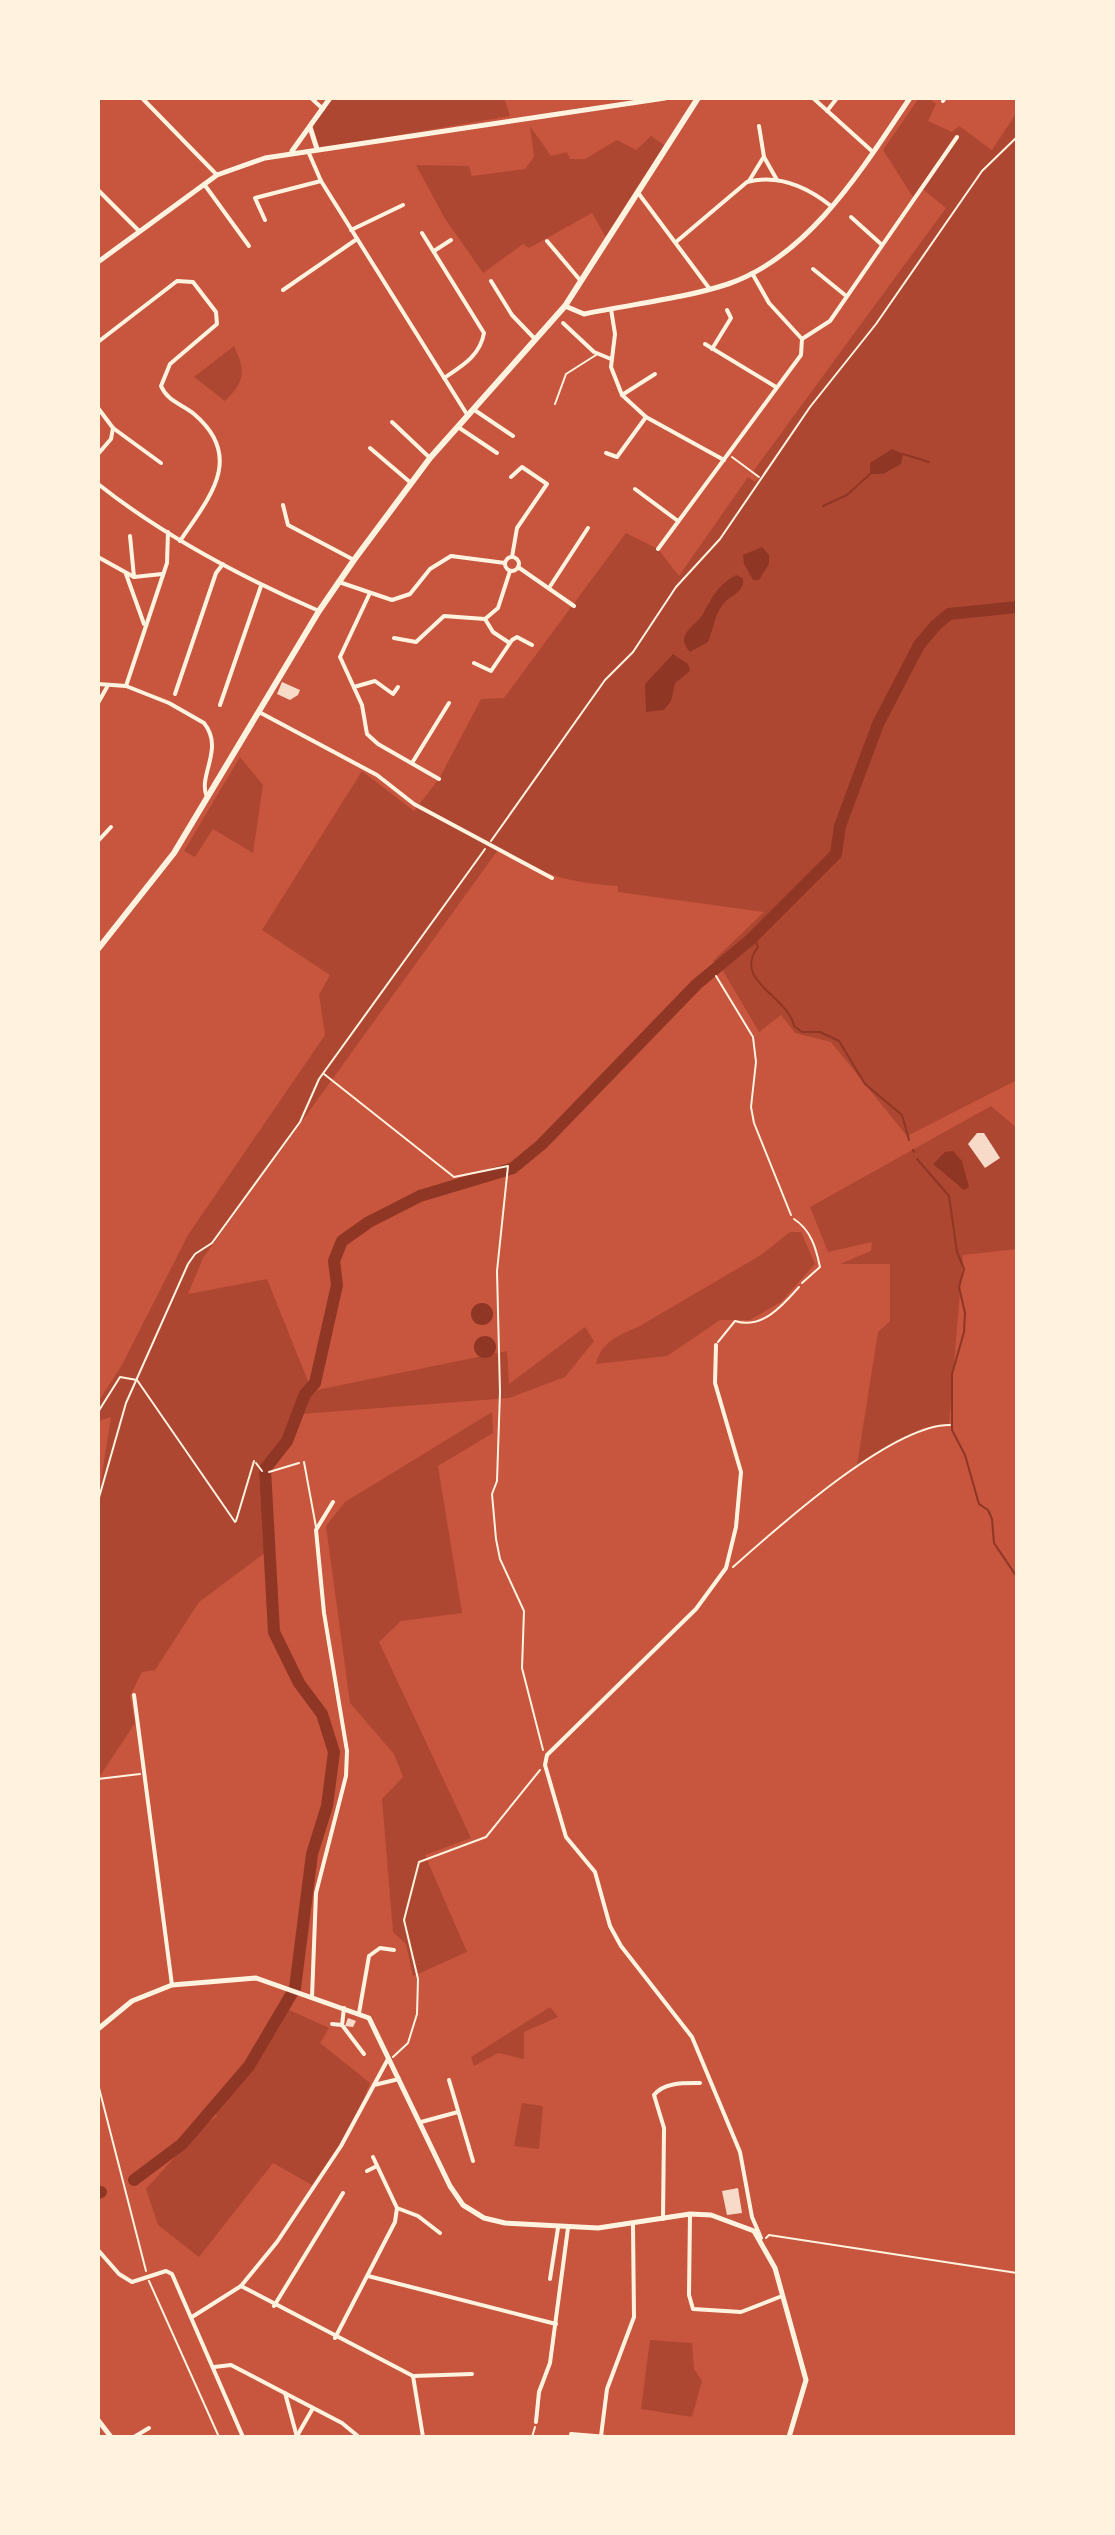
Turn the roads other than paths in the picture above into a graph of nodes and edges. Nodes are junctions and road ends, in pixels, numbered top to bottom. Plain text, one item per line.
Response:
1 (142, 98) edge
2 (311, 98) edge
3 (330, 98) edge
4 (665, 98) edge
5 (698, 98) edge
6 (813, 98) edge
7 (837, 98) edge
8 (910, 98) edge
9 (323, 109) junction
10 (827, 111) junction
11 (759, 126) dead end
12 (310, 127) junction
13 (957, 137) dead end
14 (317, 149) junction
15 (308, 151) junction
16 (291, 152) junction
17 (873, 152) junction
18 (764, 157) junction
19 (217, 175) junction
20 (777, 180) junction
21 (321, 181) junction
22 (747, 182) junction
23 (204, 184) junction
24 (98, 190) edge
25 (639, 194) junction
26 (403, 205) dead end
27 (831, 206) junction
28 (851, 217) dead end
29 (265, 220) dead end
30 (138, 230) junction
31 (351, 230) junction
32 (422, 233) dead end
33 (357, 239) junction
34 (451, 240) dead end
35 (547, 241) dead end
36 (676, 242) junction
37 (881, 244) junction
38 (249, 246) dead end
39 (434, 251) junction
40 (98, 262) edge
41 (813, 269) dead end
42 (752, 273) junction
43 (491, 281) dead end
44 (582, 282) junction
45 (709, 288) junction
46 (283, 290) dead end
47 (846, 295) junction
48 (565, 306) junction
49 (611, 309) junction
50 (727, 310) dead end
51 (563, 323) dead end
52 (535, 339) junction
53 (802, 339) junction
54 (98, 342) edge
55 (705, 344) dead end
56 (712, 349) junction
57 (597, 354) junction
58 (611, 359) junction
59 (655, 374) dead end
60 (444, 378) junction
61 (776, 387) junction
62 (622, 395) junction
63 (555, 404) dead end
64 (98, 408) edge
65 (471, 412) junction
66 (646, 417) junction
67 (392, 422) dead end
68 (458, 427) junction
69 (113, 428) junction
70 (513, 436) dead end
71 (370, 448) dead end
72 (497, 453) dead end
73 (606, 453) dead end
74 (98, 454) edge
75 (430, 458) junction
76 (724, 460) junction
77 (161, 463) dead end
78 (511, 477) dead end
79 (412, 483) junction
80 (98, 484) edge
81 (635, 489) dead end
82 (283, 505) dead end
83 (679, 522) junction
84 (588, 528) dead end
85 (168, 532) junction
86 (130, 536) dead end
87 (180, 541) junction
88 (658, 549) dead end
89 (98, 557) edge
90 (512, 557) junction
91 (354, 560) junction
92 (505, 563) junction
93 (223, 564) junction
94 (518, 567) junction
95 (510, 571) junction
96 (126, 574) junction
97 (162, 574) junction
98 (134, 577) junction
99 (339, 582) junction
100 (261, 586) junction
101 (549, 588) junction
102 (369, 595) junction
103 (574, 606) dead end
104 (319, 611) junction
105 (485, 619) junction
106 (144, 624) junction
107 (394, 638) dead end
108 (509, 643) junction
109 (532, 645) dead end
110 (474, 663) dead end
111 (98, 684) edge
112 (126, 686) junction
113 (107, 687) junction
114 (354, 687) junction
115 (398, 687) dead end
116 (175, 694) dead end
117 (98, 703) edge
118 (449, 703) dead end
119 (220, 705) dead end
120 (259, 712) junction
121 (412, 763) junction
122 (439, 779) dead end
123 (208, 799) junction
124 (111, 827) dead end
125 (98, 841) edge
126 (552, 878) dead end
127 (98, 949) edge
128 (794, 1219) road end
129 (802, 1283) road end
130 (716, 1345) road end
131 (304, 1462) road end
132 (333, 1502) dead end
133 (316, 1529) junction
134 (134, 1695) dead end
135 (394, 1950) dead end
136 (172, 1985) junction
137 (312, 1997) junction
138 (344, 2008) junction
139 (359, 2013) junction
140 (332, 2024) dead end
141 (342, 2025) junction
142 (98, 2029) edge
143 (364, 2054) dead end
144 (388, 2059) junction
145 (399, 2079) junction
146 (449, 2080) dead end
147 (700, 2083) dead end
148 (373, 2086) junction
149 (458, 2112) junction
150 (421, 2122) junction
151 (373, 2157) dead end
152 (473, 2161) dead end
153 (377, 2166) junction
154 (367, 2171) dead end
155 (343, 2193) dead end
156 (397, 2208) junction
157 (690, 2214) junction
158 (663, 2219) junction
159 (633, 2225) junction
160 (558, 2228) junction
161 (568, 2228) junction
162 (440, 2233) dead end
163 (762, 2240) junction
164 (98, 2250) edge
165 (368, 2276) junction
166 (550, 2279) dead end
167 (241, 2286) junction
168 (784, 2295) junction
169 (274, 2306) junction
170 (192, 2317) junction
171 (556, 2324) junction
172 (335, 2338) junction
173 (213, 2367) junction
174 (472, 2374) dead end
175 (413, 2376) junction
176 (285, 2393) junction
177 (313, 2408) junction
178 (98, 2420) edge
179 (536, 2422) road end
180 (149, 2428) dead end
181 (571, 2434) dead end
182 (297, 2436) edge
183 (601, 2436) edge
184 (111, 2437) edge
185 (134, 2437) edge
186 (243, 2437) edge
187 (359, 2437) edge
188 (423, 2437) edge
189 (607, 2437) edge
190 (789, 2437) edge

1 - 19 street
2 - 9 street
3 - 9 street
4 - 14 street
5 - 25 main road
6 - 10 street
7 - 10 street
8 - 17 street
9 - 12 street
10 - 17 street
11 - 18 street
12 - 14 street
12 - 16 street
13 - 37 street
14 - 15 street
15 - 16 street
15 - 21 street
16 - 19 street
17 - 27 street
18 - 20 street
18 - 22 street
19 - 23 street
20 - 22 street
20 - 27 street
21 - 29 street
21 - 31 street
22 - 36 street
23 - 30 street
23 - 38 street
24 - 30 street
25 - 36 street
25 - 44 main road
26 - 31 street
27 - 42 street
28 - 37 street
30 - 40 street
31 - 33 street
32 - 39 street
33 - 46 street
33 - 60 street
34 - 39 street
35 - 44 street
36 - 45 street
37 - 47 street
39 - 60 street
41 - 47 street
42 - 45 street
42 - 53 street
43 - 52 street
44 - 48 main road
45 - 49 street
47 - 53 street
48 - 49 street
48 - 52 main road
49 - 58 street
50 - 56 street
51 - 57 street
52 - 65 main road
53 - 61 street
54 - 87 street
55 - 56 street
56 - 61 street
57 - 58 street
57 - 63 lane
58 - 62 street
59 - 62 street
60 - 65 street
61 - 76 street
62 - 66 street
64 - 69 street
65 - 68 main road
65 - 70 street
66 - 73 street
66 - 76 street
67 - 75 street
68 - 72 street
68 - 75 main road
69 - 74 street
69 - 77 street
71 - 79 street
75 - 79 main road
76 - 83 street
78 - 90 street
79 - 91 main road
80 - 85 street
81 - 83 street
82 - 91 street
83 - 88 street
84 - 101 street
85 - 87 street
85 - 97 street
86 - 98 street
87 - 93 street
89 - 96 street
90 - 92 street
90 - 94 street
91 - 99 main road
92 - 95 street
92 - 102 street
93 - 100 street
93 - 116 street
94 - 95 street
94 - 101 street
95 - 105 street
96 - 98 street
96 - 106 street
97 - 98 street
97 - 106 street
99 - 102 street
99 - 104 main road
100 - 104 street
100 - 119 street
101 - 103 street
102 - 114 street
104 - 120 main road
105 - 107 street
105 - 108 street
106 - 112 street
108 - 109 street
108 - 110 street
111 - 113 street
112 - 113 street
112 - 123 street
113 - 117 street
114 - 115 street
114 - 121 street
118 - 121 street
120 - 123 main road
120 - 126 street
121 - 122 street
123 - 127 main road
124 - 125 street
128 - 129 lane
130 - 163 street
131 - 133 lane
132 - 133 street
133 - 137 street
134 - 136 street
135 - 139 street
136 - 137 street
136 - 142 street
137 - 138 street
138 - 139 street
138 - 141 street
139 - 144 street
140 - 141 street
141 - 143 street
144 - 145 street
144 - 148 street
145 - 148 street
145 - 150 street
146 - 149 street
147 - 158 street
148 - 167 street
149 - 150 street
149 - 152 street
150 - 160 street
151 - 153 street
153 - 154 street
153 - 156 street
155 - 169 street
156 - 162 street
156 - 165 street
157 - 158 street
157 - 163 street
157 - 168 street
158 - 159 street
159 - 161 street
159 - 183 street
160 - 161 street
160 - 166 street
161 - 171 street
163 - 168 street
164 - 170 street
165 - 171 street
165 - 172 street
167 - 169 street
167 - 170 street
168 - 190 street
169 - 172 street
170 - 173 street
171 - 179 street
172 - 175 street
173 - 176 street
173 - 186 street
174 - 175 street
175 - 188 street
176 - 177 street
176 - 182 street
177 - 182 street
177 - 187 street
178 - 184 street
180 - 185 street
181 - 183 street
183 - 189 street

